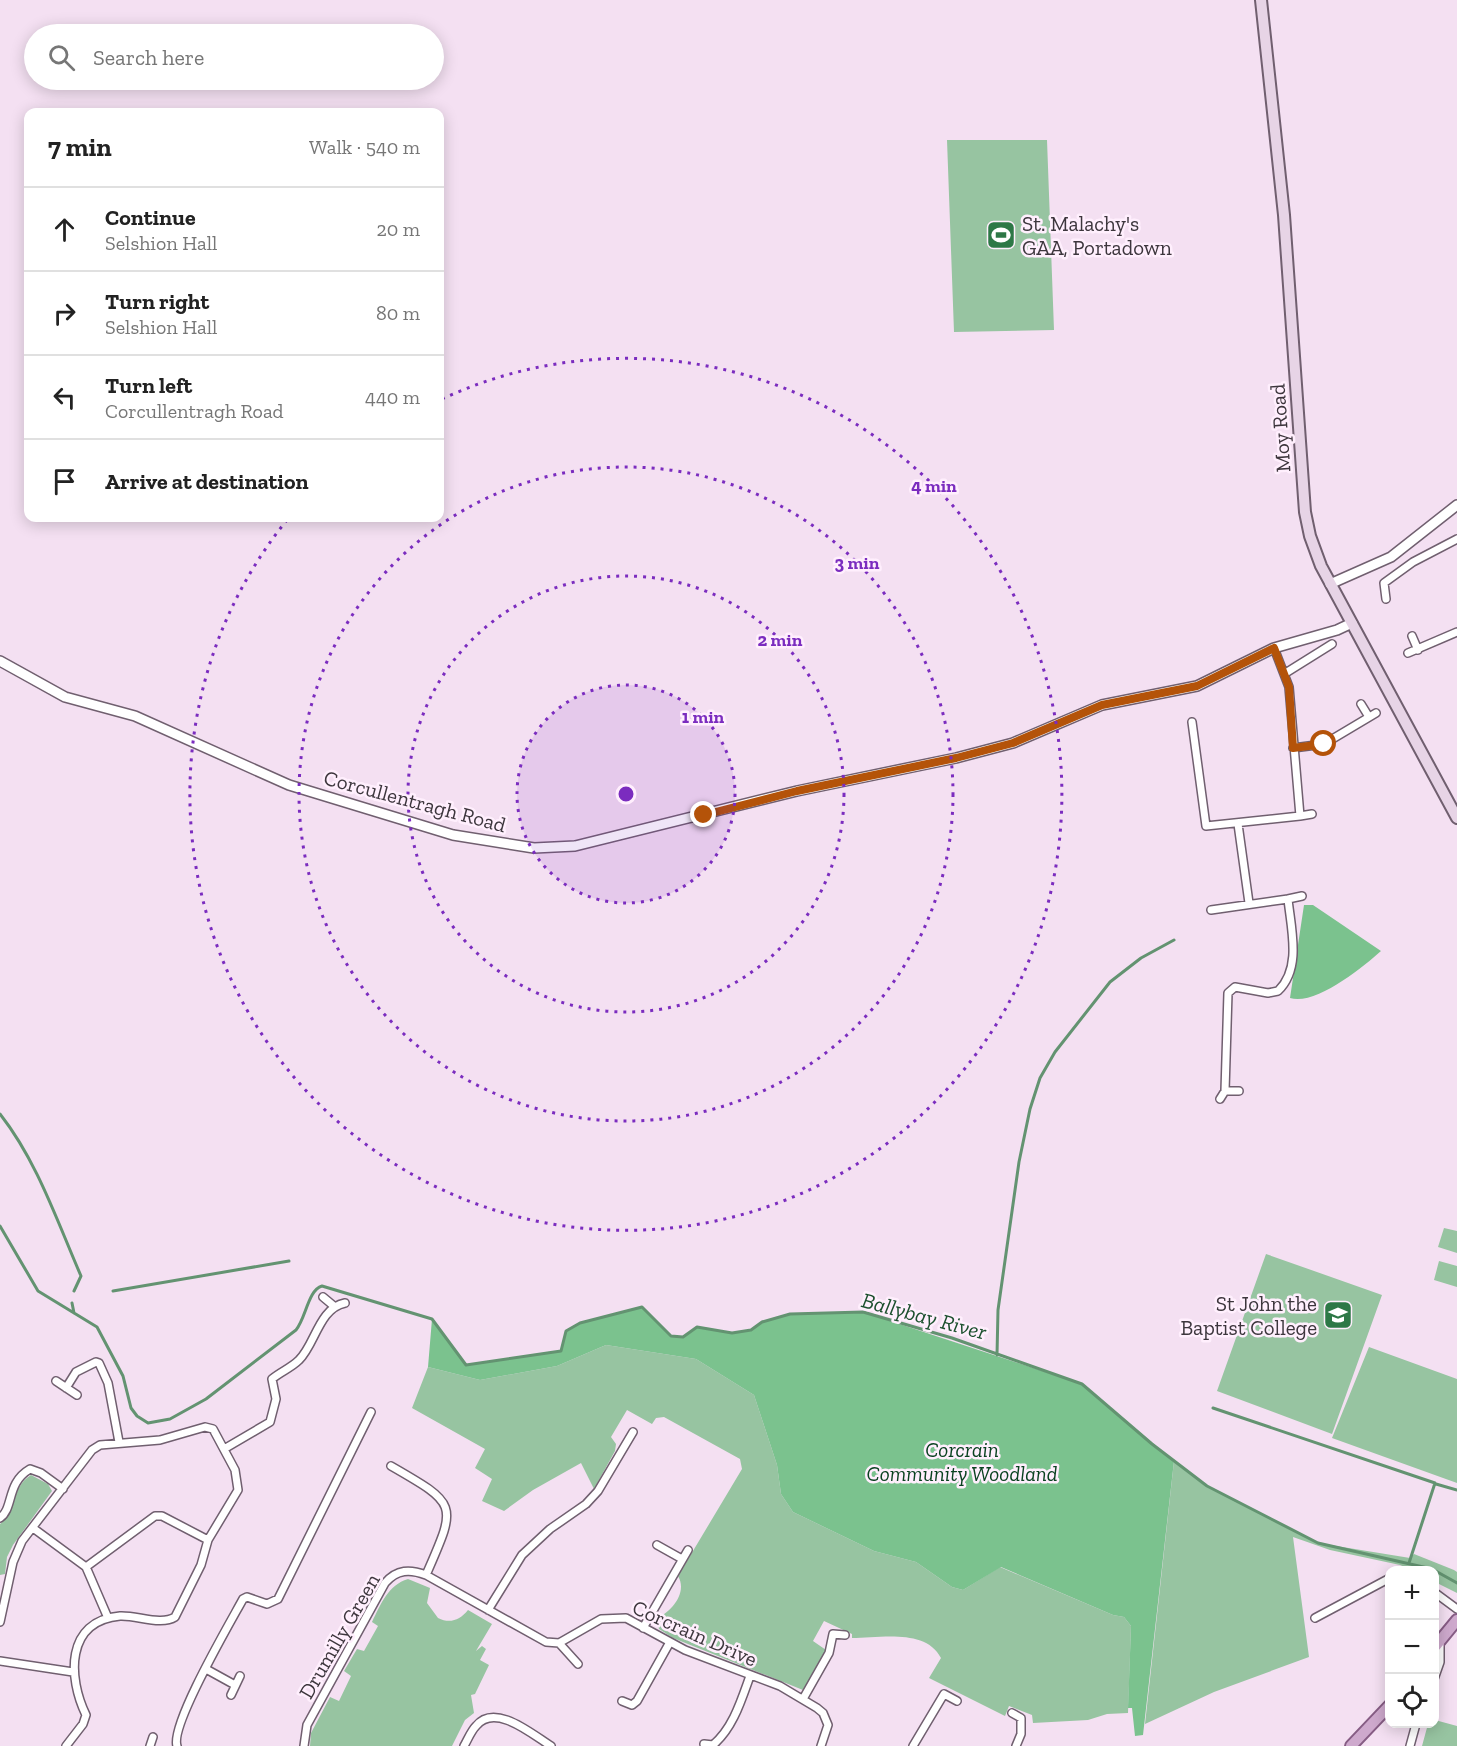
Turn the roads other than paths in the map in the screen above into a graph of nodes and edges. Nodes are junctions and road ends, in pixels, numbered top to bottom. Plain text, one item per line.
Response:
1 (1261, 0) edge
2 (1457, 505) edge
3 (1457, 538) edge
4 (1384, 583) junction
5 (1330, 584) junction
6 (1376, 591) dead end
7 (1386, 599) dead end
8 (1352, 623) junction
9 (1457, 632) edge
10 (1412, 636) dead end
11 (1332, 644) dead end
12 (1274, 648) junction
13 (1418, 650) junction
14 (1408, 653) dead end
15 (0, 661) edge
16 (1284, 674) junction
17 (1361, 704) dead end
18 (1192, 722) dead end
19 (1293, 748) junction
20 (1312, 814) dead end
21 (1300, 816) junction
22 (1457, 818) edge
23 (1238, 824) junction
24 (1302, 896) dead end
25 (1288, 899) junction
26 (1249, 903) junction
27 (1211, 910) dead end
28 (1225, 1090) junction
29 (1239, 1091) dead end
30 (1220, 1099) dead end
31 (324, 1297) dead end
32 (345, 1303) dead end
33 (335, 1307) junction
34 (56, 1381) dead end
35 (66, 1388) junction
36 (77, 1395) dead end
37 (371, 1412) dead end
38 (633, 1432) dead end
39 (119, 1442) junction
40 (224, 1449) junction
41 (391, 1466) dead end
42 (63, 1488) junction
43 (0, 1518) edge
44 (33, 1528) junction
45 (208, 1540) junction
46 (657, 1545) dead end
47 (688, 1550) dead end
48 (682, 1559) junction
49 (86, 1567) junction
50 (426, 1575) junction
51 (0, 1578) edge
52 (8, 1580) junction
53 (1385, 1580) edge
54 (1439, 1596) edge
55 (1457, 1609) edge
56 (488, 1610) junction
57 (108, 1618) junction
58 (1315, 1618) dead end
59 (1457, 1620) edge
60 (0, 1622) edge
61 (643, 1628) junction
62 (844, 1635) dead end
63 (670, 1642) junction
64 (1439, 1642) edge
65 (559, 1643) junction
66 (0, 1661) edge
67 (578, 1664) dead end
68 (206, 1669) junction
69 (73, 1672) junction
70 (240, 1676) dead end
71 (750, 1676) junction
72 (235, 1684) junction
73 (231, 1695) dead end
74 (803, 1699) junction
75 (622, 1701) dead end
76 (957, 1701) dead end
77 (1385, 1709) edge
78 (1012, 1713) dead end
79 (1415, 1728) edge
80 (153, 1737) dead end
81 (704, 1744) dead end
82 (66, 1746) edge
83 (150, 1746) edge
84 (177, 1746) edge
85 (304, 1746) edge
86 (464, 1746) edge
87 (551, 1746) edge
88 (821, 1746) edge
89 (913, 1746) edge
90 (1016, 1746) edge
91 (1351, 1746) edge
92 (1410, 1746) edge

1 - 5 main road, Moy Road
2 - 5 street
3 - 4 street
4 - 6 street
4 - 7 street
5 - 8 main road, Moy Road
8 - 12 street, Corcullentragh Road
8 - 22 main road, Moy Road
9 - 13 street
10 - 13 street
11 - 16 street
12 - 15 street, Corcullentragh Road
12 - 16 street
13 - 14 street
16 - 19 street
17 - 19 street
18 - 23 street
19 - 21 street
20 - 21 street
21 - 23 street
23 - 26 street
24 - 25 street
25 - 26 street
25 - 28 street
26 - 27 street
28 - 29 street
28 - 30 street
31 - 33 street
32 - 33 street
33 - 40 street
34 - 35 street
35 - 36 street
35 - 39 street
37 - 68 street
38 - 56 street
39 - 40 street
39 - 42 street
40 - 45 street
41 - 50 street
42 - 43 street
42 - 44 street
44 - 49 street
44 - 52 street
45 - 49 street
45 - 57 street
46 - 48 street
47 - 48 street
48 - 61 street
49 - 57 street
50 - 56 street
50 - 85 street, Drumilly Green
51 - 52 street
52 - 60 street
53 - 58 street
54 - 55 street
56 - 65 street
57 - 69 street
59 - 64 main road
61 - 63 street, Corcrain Drive
61 - 65 street, Corcrain Drive
62 - 74 street
63 - 71 street, Corcrain Drive
63 - 75 street
65 - 67 street
66 - 69 street
68 - 72 street
68 - 84 street
69 - 82 street
70 - 72 street
71 - 74 street, Corcrain Drive
71 - 81 street
72 - 73 street
74 - 88 street, Corcrain Drive
76 - 89 street
77 - 91 main road
78 - 90 street
79 - 92 street
80 - 83 street
86 - 87 street

